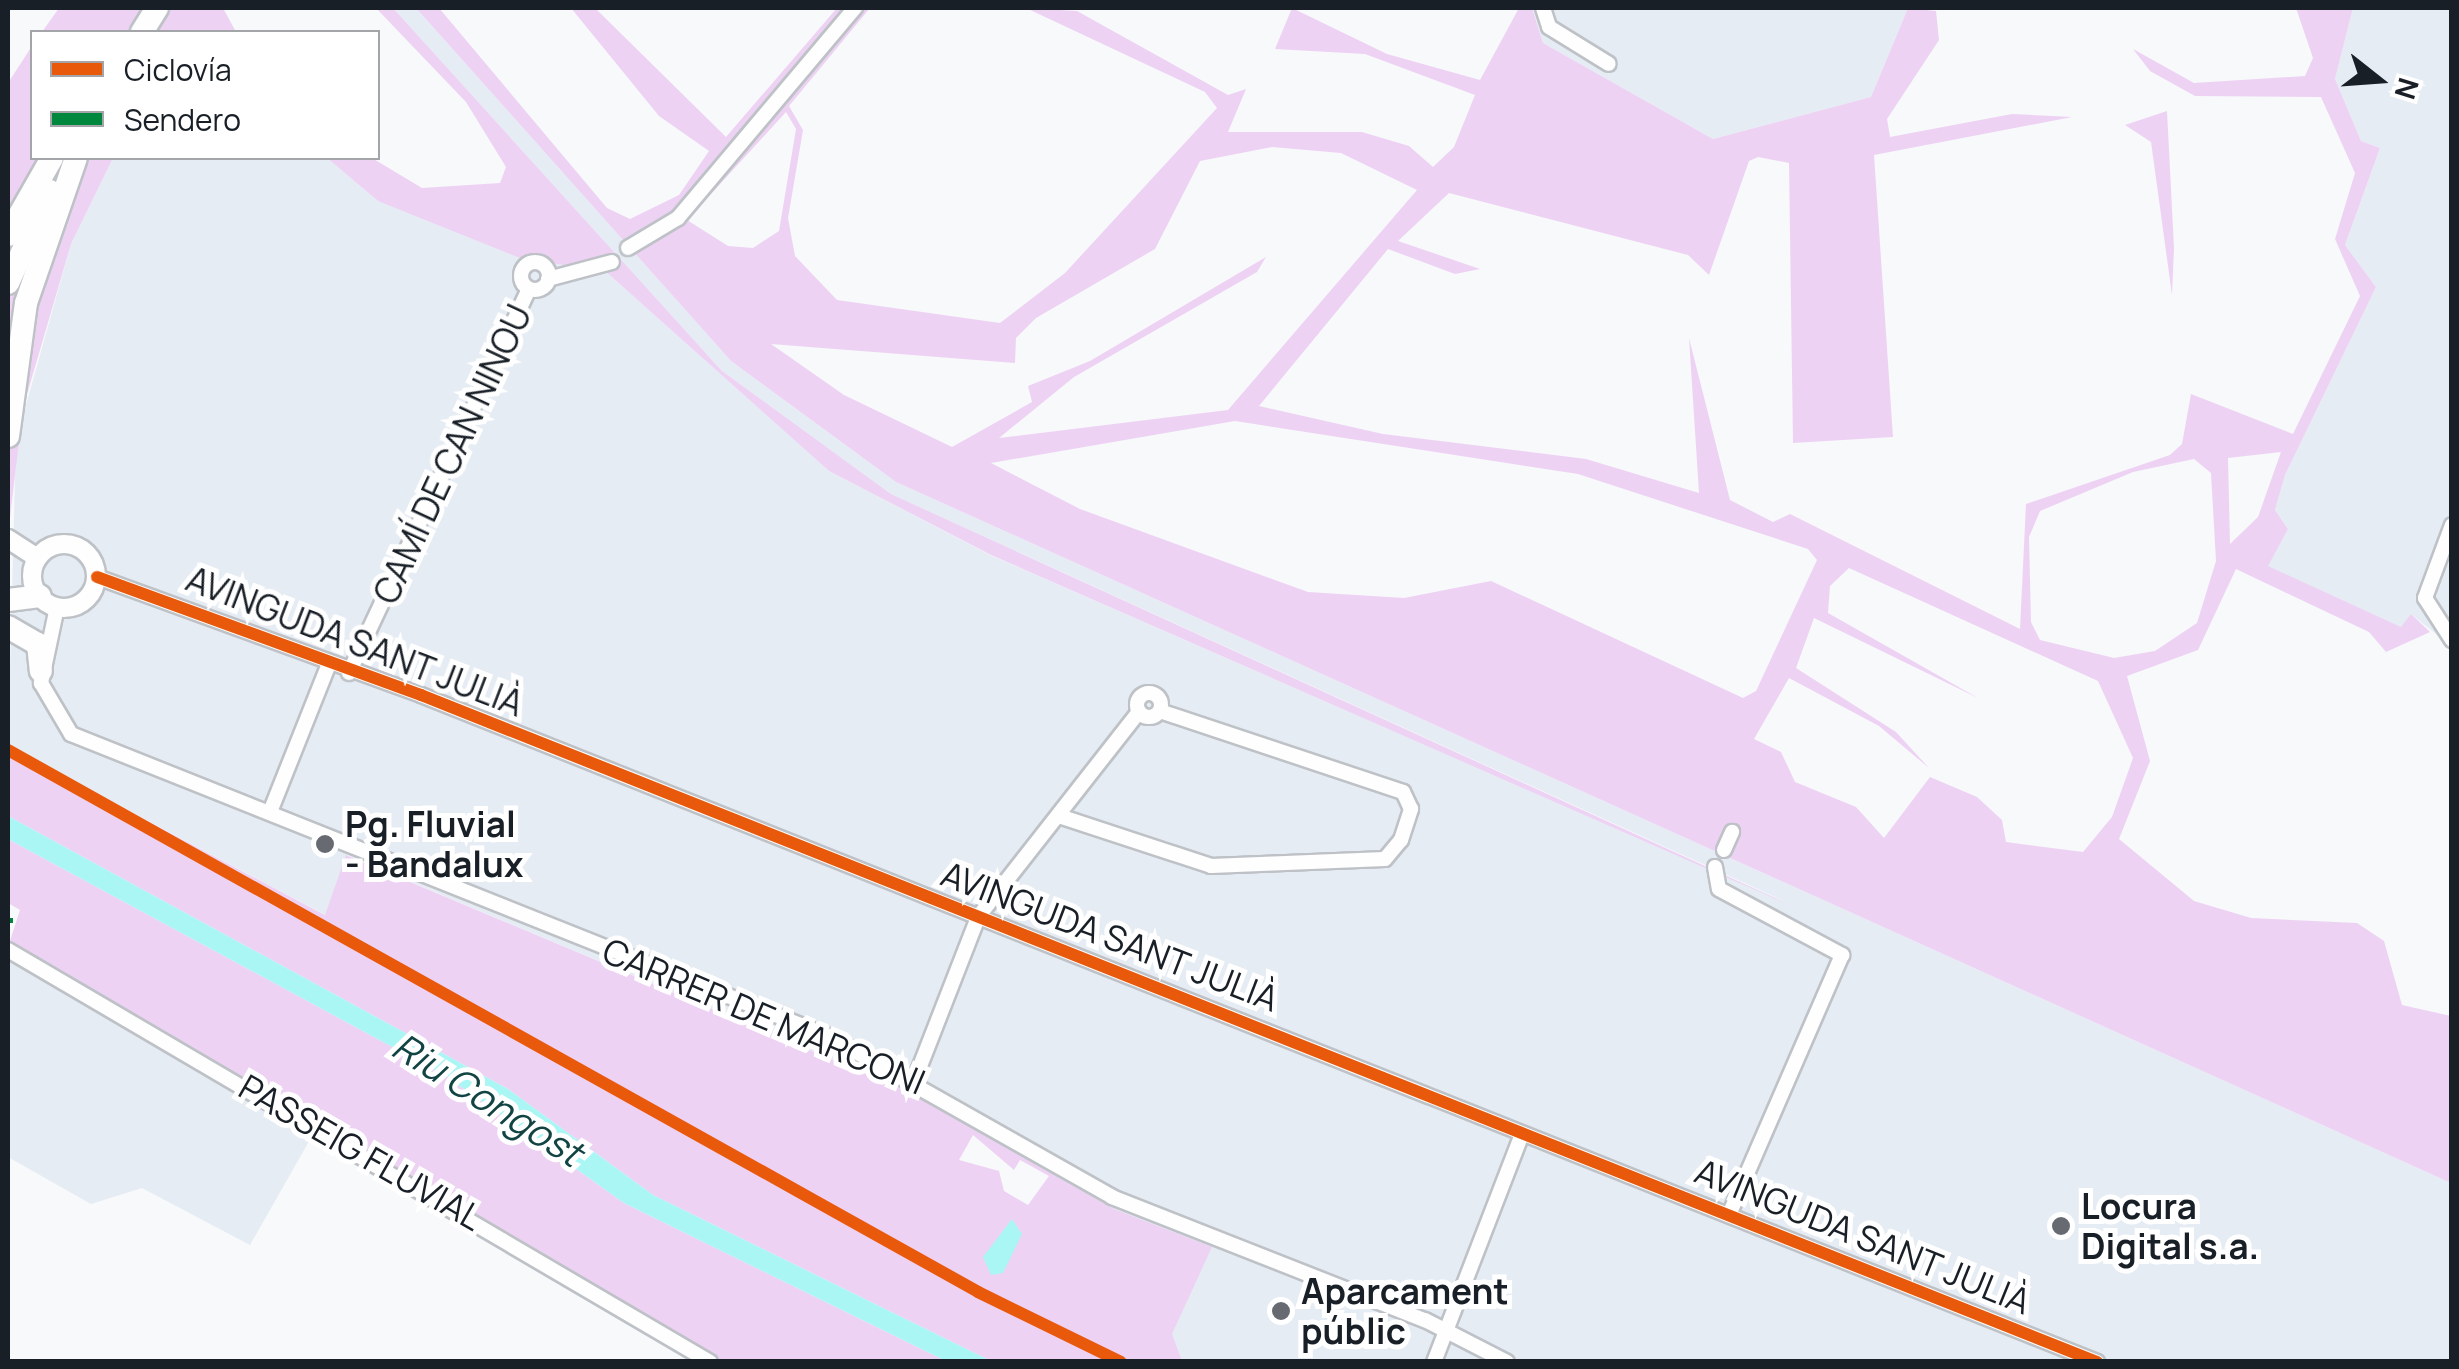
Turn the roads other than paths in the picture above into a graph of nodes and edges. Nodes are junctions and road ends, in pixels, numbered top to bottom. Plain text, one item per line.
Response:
1 (156, 8) edge
2 (856, 8) edge
3 (1543, 8) edge
4 (143, 30) edge
5 (1609, 64) dead end
6 (51, 160) edge
7 (66, 160) edge
8 (75, 160) edge
9 (8, 235) edge
10 (628, 248) dead end
11 (612, 262) dead end
12 (548, 279) junction
13 (8, 283) edge
14 (530, 289) junction
15 (8, 436) edge
16 (2452, 525) edge
17 (8, 539) edge
18 (37, 558) junction
19 (97, 577) junction
20 (8, 600) edge
21 (48, 602) junction
22 (8, 627) edge
23 (2452, 640) edge
24 (328, 666) junction
25 (41, 671) junction
26 (348, 673) junction
27 (270, 812) junction
28 (1059, 816) junction
29 (1732, 832) dead end
30 (1724, 850) dead end
31 (1715, 867) dead end
32 (978, 917) junction
33 (8, 950) edge
34 (916, 1079) junction
35 (1521, 1137) junction
36 (1730, 1213) junction
37 (1448, 1334) junction
38 (2088, 1360) edge
39 (710, 1362) edge
40 (1434, 1362) edge
41 (1507, 1362) edge

1 - 4 highway
2 - 10 street
3 - 5 street
6 - 9 highway
7 - 13 highway
8 - 15 highway
11 - 12 street, CAMÍ DE CAN NINOU
12 - 14 street
12 - 14 street, CAMÍ DE CAN NINOU
14 - 26 street, CAMÍ DE CAN NINOU
16 - 23 street
17 - 18 street
18 - 19 street
18 - 21 street
19 - 21 street
19 - 24 street, AVINGUDA SANT JULIÀ
20 - 21 highway
21 - 25 street
22 - 25 highway
24 - 26 street, AVINGUDA SANT JULIÀ
24 - 27 street
25 - 27 street, CARRER DE MARCONI
26 - 32 street, AVINGUDA SANT JULIÀ
27 - 34 street, CARRER DE MARCONI
28 - 28 street
28 - 32 street
29 - 30 street
31 - 36 street
32 - 34 street
32 - 35 street, AVINGUDA SANT JULIÀ
33 - 39 street, PASSEIG FLUVIAL
34 - 37 street, CARRER DE MARCONI
35 - 36 street, AVINGUDA SANT JULIÀ
35 - 37 street
36 - 38 street, AVINGUDA SANT JULIÀ
37 - 40 street
37 - 41 street, CARRER DE MARCONI

